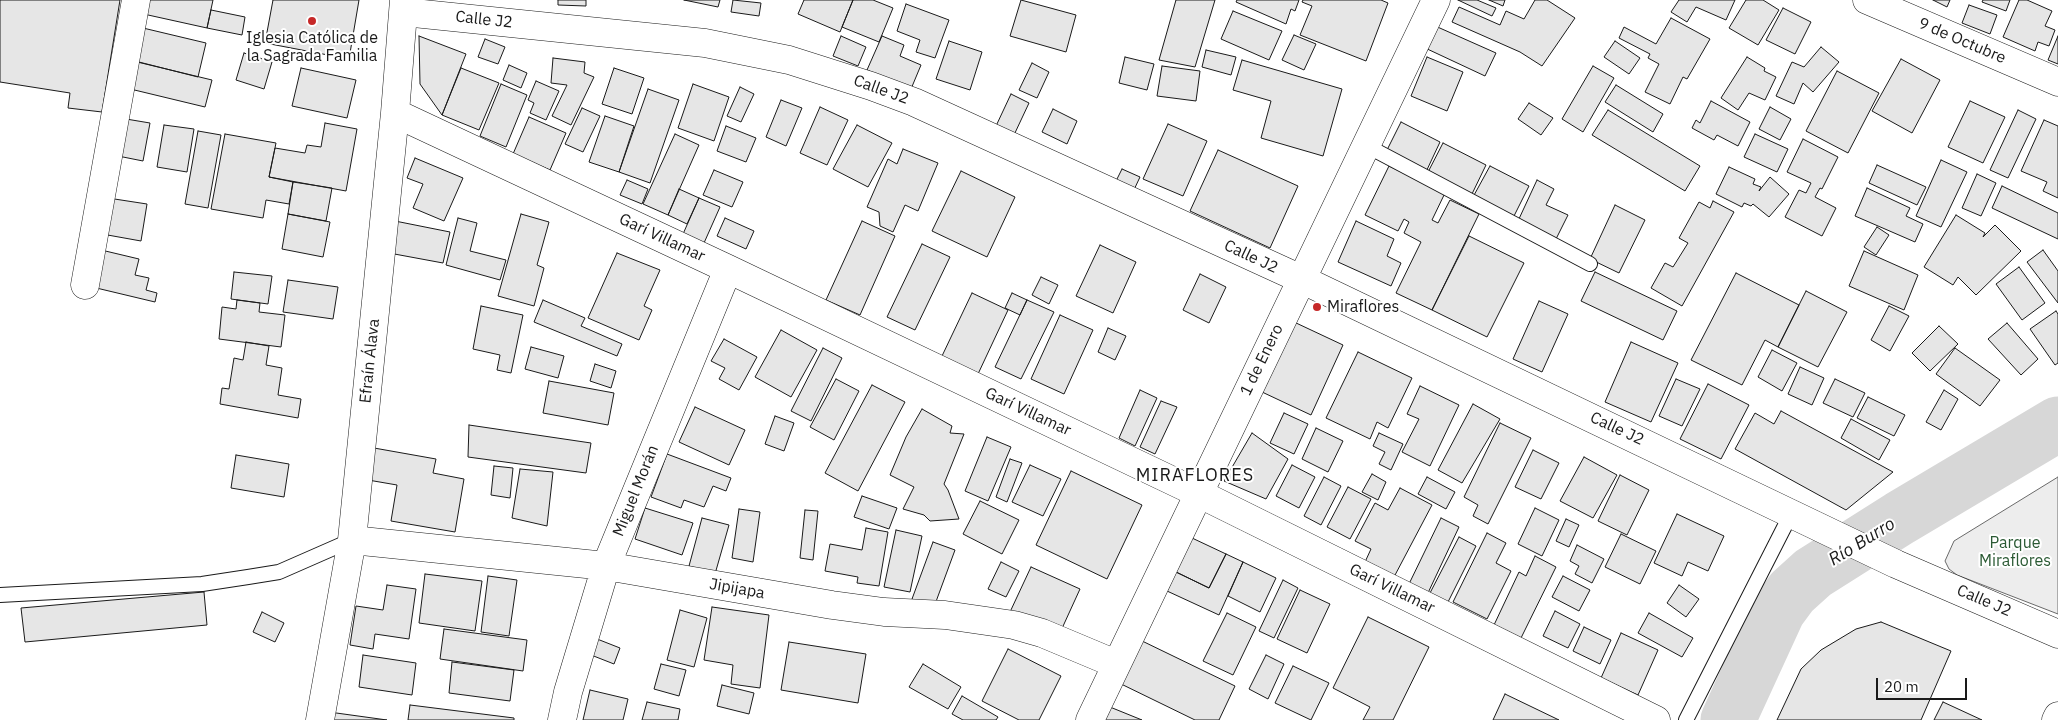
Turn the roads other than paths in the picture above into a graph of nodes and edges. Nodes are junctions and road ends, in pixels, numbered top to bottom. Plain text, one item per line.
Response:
1 (136, 0) edge
2 (1436, 0) edge
3 (1867, 0) edge
4 (404, 6) edge
5 (2058, 82) edge
6 (395, 113) junction
7 (1367, 146) junction
8 (1590, 264) dead end
9 (728, 269) junction
10 (1301, 279) junction
11 (85, 285) dead end
12 (1198, 493) junction
13 (1792, 512) junction
14 (352, 540) junction
15 (606, 566) junction
16 (0, 595) edge
17 (2058, 634) edge
18 (1116, 664) junction
19 (2058, 716) edge
20 (320, 720) edge
21 (562, 720) edge
22 (1090, 720) edge
23 (1656, 720) edge
24 (1686, 720) edge
25 (2056, 720) edge

1 - 11 street
2 - 7 street, 1 de Enero
3 - 5 street, 9 de Octubre
4 - 6 street, Efraín Álava
4 - 10 street, Calle J2
6 - 9 street, Garí Villamar
6 - 14 street, Efraín Álava
7 - 8 lane
7 - 10 street, 1 de Enero
9 - 12 street, Garí Villamar
9 - 15 street, Miguel Morán
10 - 12 street, 1 de Enero
10 - 13 street, Calle J2
12 - 18 street, 1 de Enero
12 - 23 street, Garí Villamar
13 - 17 street, Calle J2
13 - 24 lane
14 - 15 street, Jipijapa
14 - 16 lane
14 - 20 street, Efraín Álava
15 - 18 street, Jipijapa
15 - 21 street, Miguel Morán
18 - 22 street, 1 de Enero
19 - 25 street

